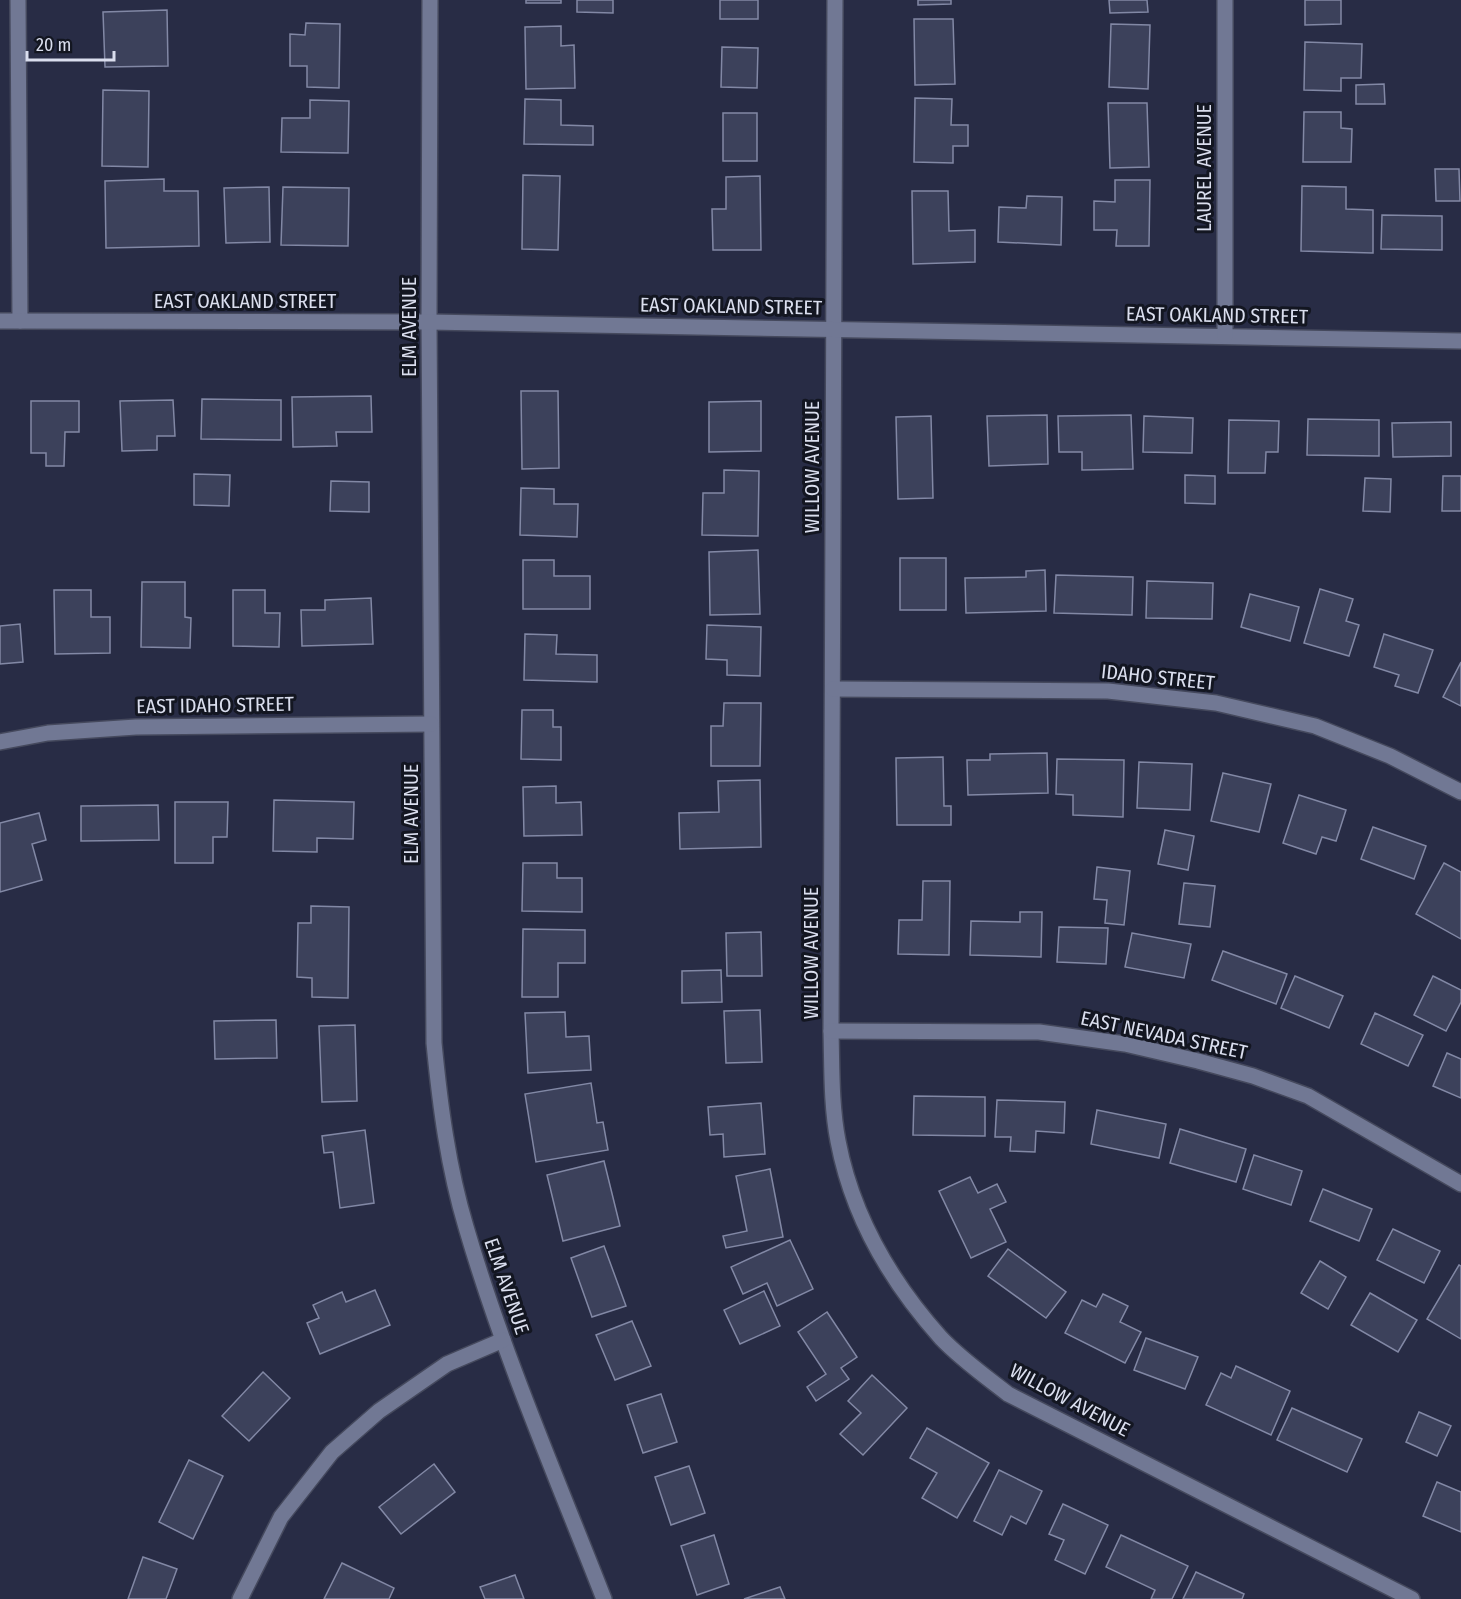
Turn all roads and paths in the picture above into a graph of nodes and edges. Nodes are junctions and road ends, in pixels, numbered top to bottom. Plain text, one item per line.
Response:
1 (18, 0) edge
2 (430, 0) edge
3 (835, 0) edge
4 (1225, 0) edge
5 (0, 321) edge
6 (20, 321) junction
7 (429, 322) junction
8 (834, 328) junction
9 (1225, 336) junction
10 (1461, 340) edge
11 (833, 688) junction
12 (431, 724) junction
13 (0, 742) edge
14 (1461, 792) edge
15 (831, 1031) junction
16 (1461, 1184) edge
17 (503, 1340) junction
18 (240, 1599) edge
19 (604, 1599) edge
20 (1412, 1599) edge

1 - 6 street
2 - 7 street, ELM AVENUE
3 - 8 street, WILLOW AVENUE
4 - 9 street, LAUREL AVENUE
5 - 6 street, EAST OAKLAND STREET
6 - 7 street, EAST OAKLAND STREET
7 - 8 street, EAST OAKLAND STREET
7 - 12 street, ELM AVENUE
8 - 9 street, EAST OAKLAND STREET
8 - 11 street, WILLOW AVENUE
9 - 10 street, EAST OAKLAND STREET
11 - 14 street, IDAHO STREET
11 - 15 street, WILLOW AVENUE
12 - 13 street, EAST IDAHO STREET
12 - 17 street, ELM AVENUE
15 - 16 street, EAST NEVADA STREET
15 - 20 street, WILLOW AVENUE
17 - 18 street
17 - 19 street, ELM AVENUE

